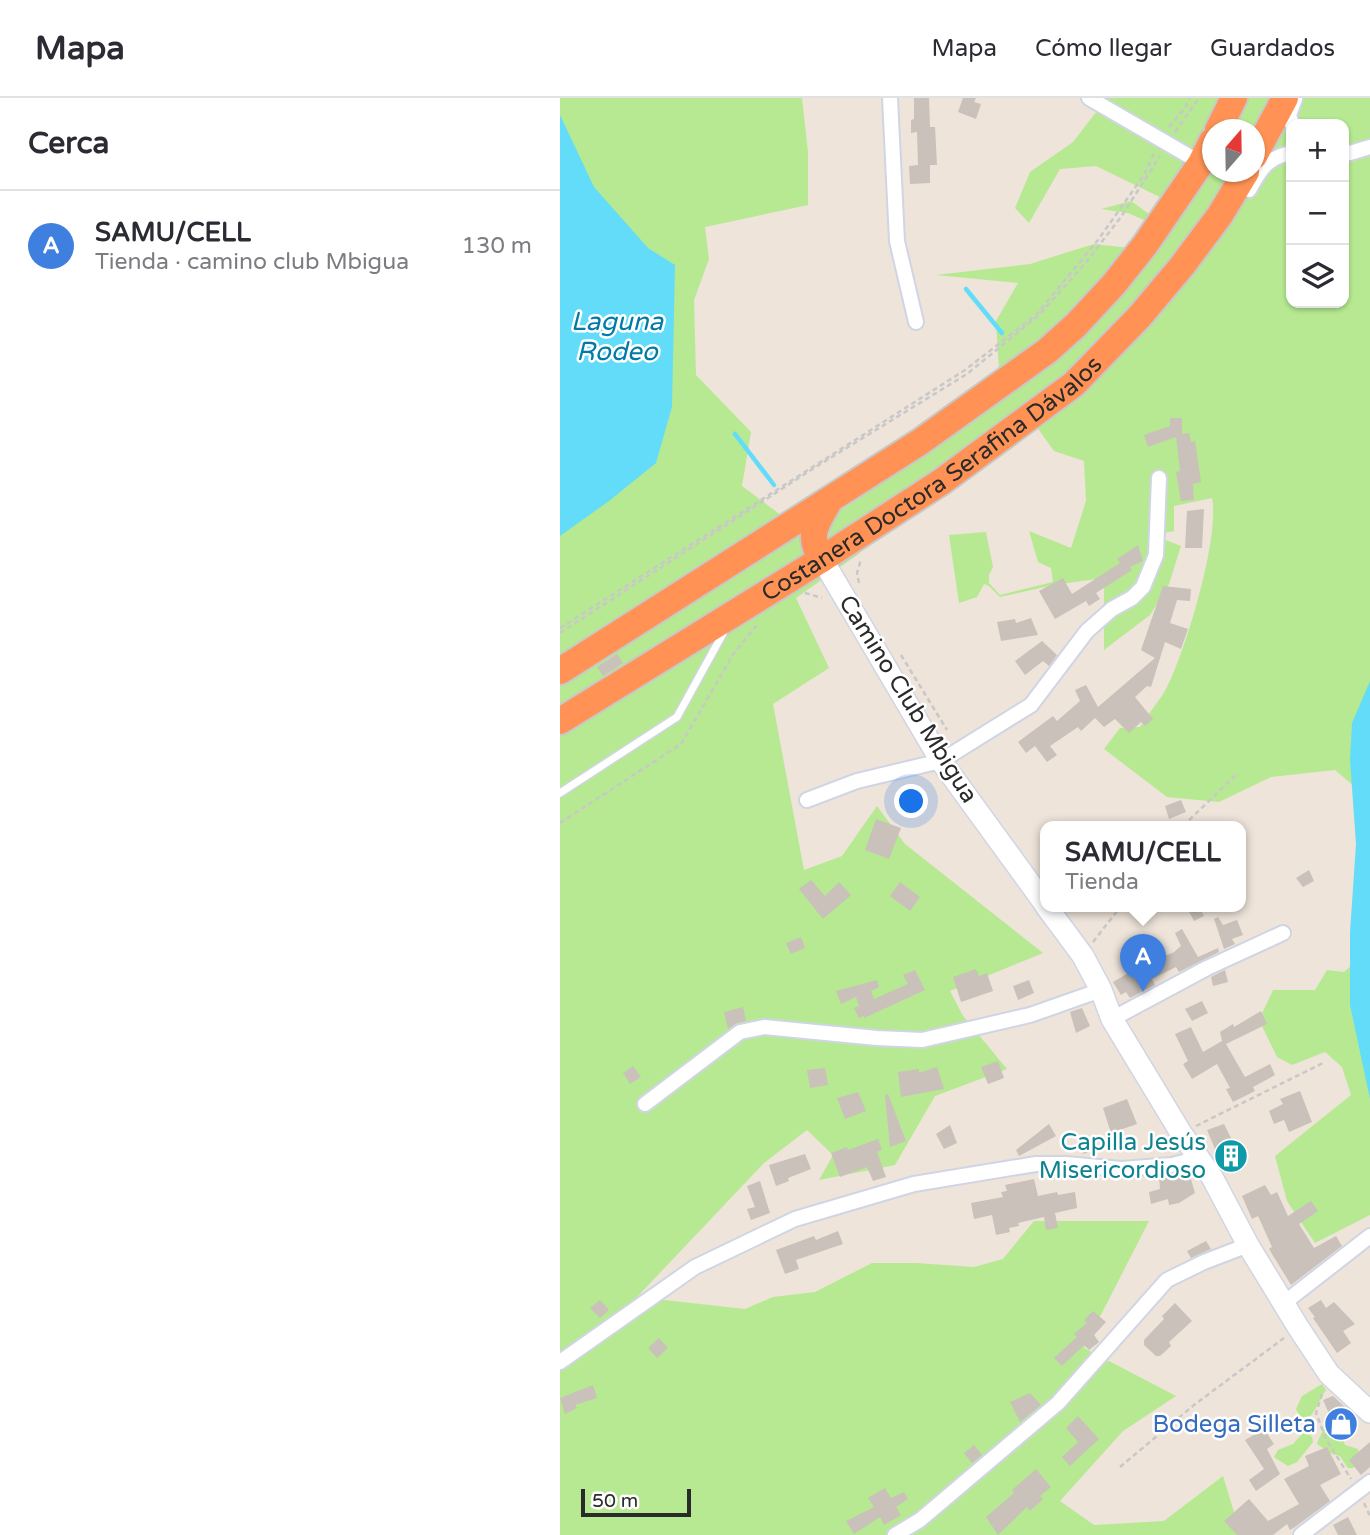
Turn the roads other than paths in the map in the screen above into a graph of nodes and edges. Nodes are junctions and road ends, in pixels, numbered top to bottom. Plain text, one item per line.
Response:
1 (890, 98) edge
2 (1089, 98) edge
3 (1234, 98) edge
4 (1285, 98) edge
5 (1295, 98) edge
6 (1224, 119) edge
7 (1291, 119) edge
8 (1265, 137) edge
9 (1370, 147) edge
10 (1202, 151) edge
11 (1349, 153) edge
12 (1286, 154) edge
13 (1202, 160) edge
14 (1216, 182) edge
15 (1240, 182) edge
16 (1220, 215) junction
17 (1182, 266) junction
18 (916, 322) dead end
19 (1159, 478) dead end
20 (828, 503) junction
21 (822, 559) junction
22 (730, 616) junction
23 (560, 671) edge
24 (560, 721) edge
25 (941, 761) junction
26 (560, 793) edge
27 (807, 800) dead end
28 (1040, 897) edge
29 (1051, 912) edge
30 (1283, 933) dead end
31 (1101, 990) junction
32 (1112, 1020) junction
33 (645, 1104) dead end
34 (1200, 1158) junction
35 (1370, 1236) edge
36 (1248, 1245) junction
37 (1284, 1303) junction
38 (560, 1362) edge
39 (1370, 1412) edge
40 (1365, 1486) edge
41 (895, 1535) edge
42 (1301, 1535) edge

1 - 18 street
2 - 10 street
3 - 6 highway
4 - 8 highway
5 - 7 street
9 - 11 street
12 - 17 street
13 - 20 highway, Costanera Doctora Serafina Dávalos
14 - 16 highway
15 - 16 highway, Costanera Doctora Serafina Dávalos
16 - 17 highway, Costanera Doctora Serafina Dávalos
17 - 21 highway, Costanera Doctora Serafina Dávalos
19 - 25 street
20 - 21 highway
20 - 23 highway, Costanera Doctora Serafina Dávalos
21 - 22 highway, Costanera Doctora Serafina Dávalos
21 - 25 main road, Camino Club Mbigua
22 - 24 highway, Costanera Doctora Serafina Dávalos
22 - 26 lane
25 - 27 street
25 - 28 main road, Camino Club Mbigua
29 - 31 main road, Camino Club Mbigua
30 - 32 street
31 - 32 main road
31 - 33 street
32 - 34 main road
34 - 36 main road
34 - 38 street
35 - 37 street
36 - 37 main road
36 - 41 street
37 - 39 main road
40 - 42 street

